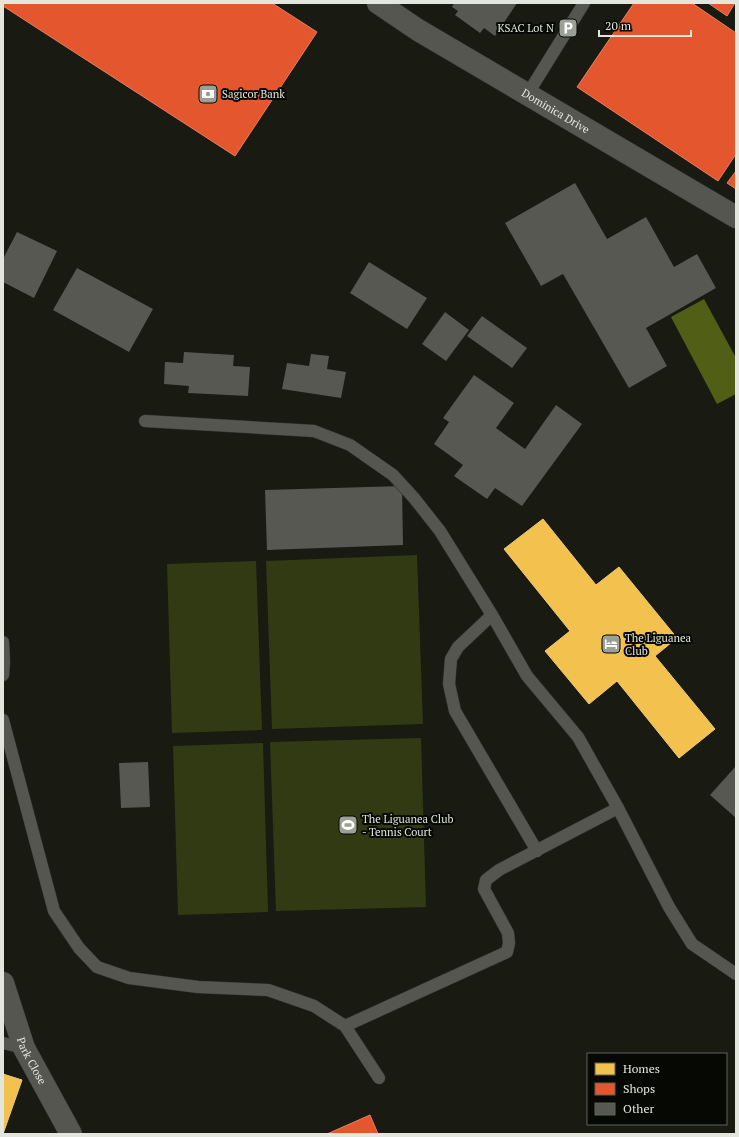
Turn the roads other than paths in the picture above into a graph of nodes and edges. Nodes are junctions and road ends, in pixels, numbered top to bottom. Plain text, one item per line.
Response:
1 (378, 3) edge
2 (584, 3) edge
3 (527, 95) junction
4 (736, 217) edge
5 (145, 421) dead end
6 (492, 615) junction
7 (3, 642) edge
8 (3, 675) edge
9 (3, 720) edge
10 (618, 808) junction
11 (537, 851) junction
12 (736, 974) edge
13 (3, 984) edge
14 (345, 1026) junction
15 (3, 1043) edge
16 (24, 1048) junction
17 (379, 1078) dead end
18 (71, 1134) edge

1 - 3 street, Dominica Drive
2 - 3 lane
3 - 4 street, Dominica Drive
5 - 6 lane
6 - 10 lane
6 - 11 lane
7 - 8 lane
9 - 14 lane
10 - 11 lane
10 - 12 lane
11 - 14 lane
13 - 16 street, Park Close
14 - 17 lane
15 - 16 lane
16 - 18 street, Park Close

